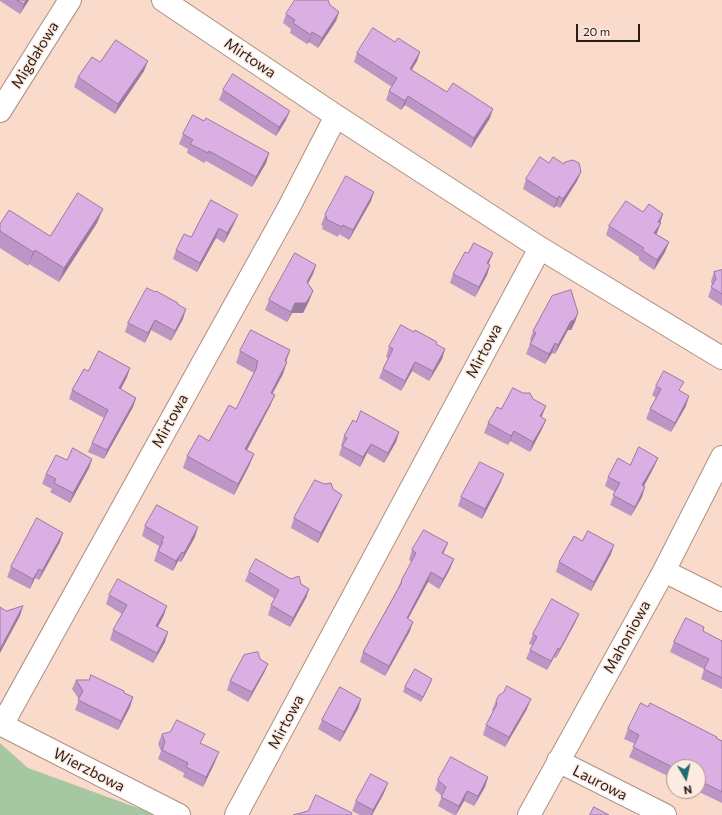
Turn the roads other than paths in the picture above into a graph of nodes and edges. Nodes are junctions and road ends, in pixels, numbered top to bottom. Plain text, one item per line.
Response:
1 (70, 0) edge
2 (163, 0) edge
3 (0, 111) edge
4 (336, 116) junction
5 (540, 248) junction
6 (722, 358) edge
7 (722, 457) edge
8 (664, 571) junction
9 (722, 600) edge
10 (1, 724) edge
11 (558, 762) junction
12 (179, 815) edge
13 (236, 815) edge
14 (529, 815) edge
15 (665, 815) edge

1 - 3 street, Migdałowa
2 - 4 street, Mirtowa
4 - 5 street, Mirtowa
4 - 10 street, Mirtowa
5 - 6 street, Mirtowa
5 - 13 street, Mirtowa
7 - 8 street, Mahoniowa
8 - 9 street
8 - 11 street, Mahoniowa
10 - 12 street, Wierzbowa
11 - 14 street, Mahoniowa
11 - 15 street, Laurowa

